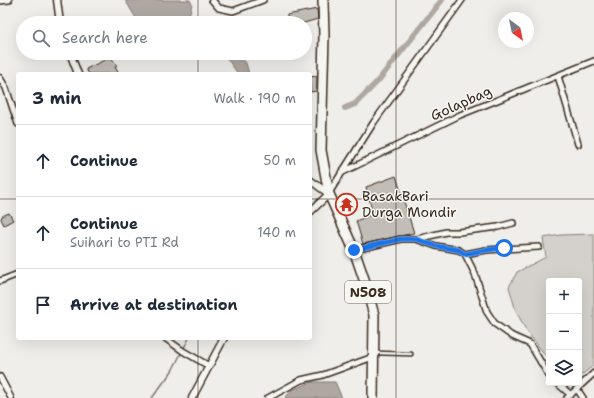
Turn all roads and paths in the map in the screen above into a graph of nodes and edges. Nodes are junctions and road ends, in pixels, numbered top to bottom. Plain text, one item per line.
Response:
1 (9, 0) edge
2 (57, 0) edge
3 (212, 0) edge
4 (263, 0) edge
5 (323, 0) edge
6 (462, 0) edge
7 (0, 1) edge
8 (59, 16) edge
9 (73, 60) edge
10 (594, 62) edge
11 (77, 72) edge
12 (558, 76) junction
13 (0, 78) edge
14 (16, 118) edge
15 (578, 144) dead end
16 (341, 173) junction
17 (312, 181) edge
18 (329, 194) junction
19 (312, 210) edge
20 (513, 223) dead end
21 (416, 239) junction
22 (539, 248) dead end
23 (354, 250) junction
24 (465, 254) junction
25 (16, 275) edge
26 (0, 281) edge
27 (168, 340) edge
28 (223, 340) edge
29 (410, 354) dead end
30 (373, 355) junction
31 (209, 366) junction
32 (546, 371) edge
33 (594, 373) edge
34 (0, 377) edge
35 (560, 386) edge
36 (577, 389) junction
37 (569, 396) edge
38 (11, 398) edge
39 (192, 398) edge
40 (268, 398) edge
41 (373, 398) edge
42 (583, 398) edge

1 - 7 street
2 - 8 street
3 - 4 street
5 - 18 highway, N508
6 - 16 street
9 - 11 street
10 - 12 street, Golapbag
12 - 15 street
12 - 16 street, Golapbag
13 - 14 street
16 - 18 street
17 - 18 street
18 - 19 street
18 - 23 highway, N508
20 - 21 street
21 - 23 street
21 - 24 street
22 - 24 street
23 - 30 highway, N508
24 - 32 street
25 - 26 street
27 - 31 street
28 - 31 street
29 - 30 lane
30 - 40 street
30 - 41 highway, N508
31 - 39 street
33 - 36 street
34 - 38 street
35 - 37 street
36 - 37 street
36 - 42 street

